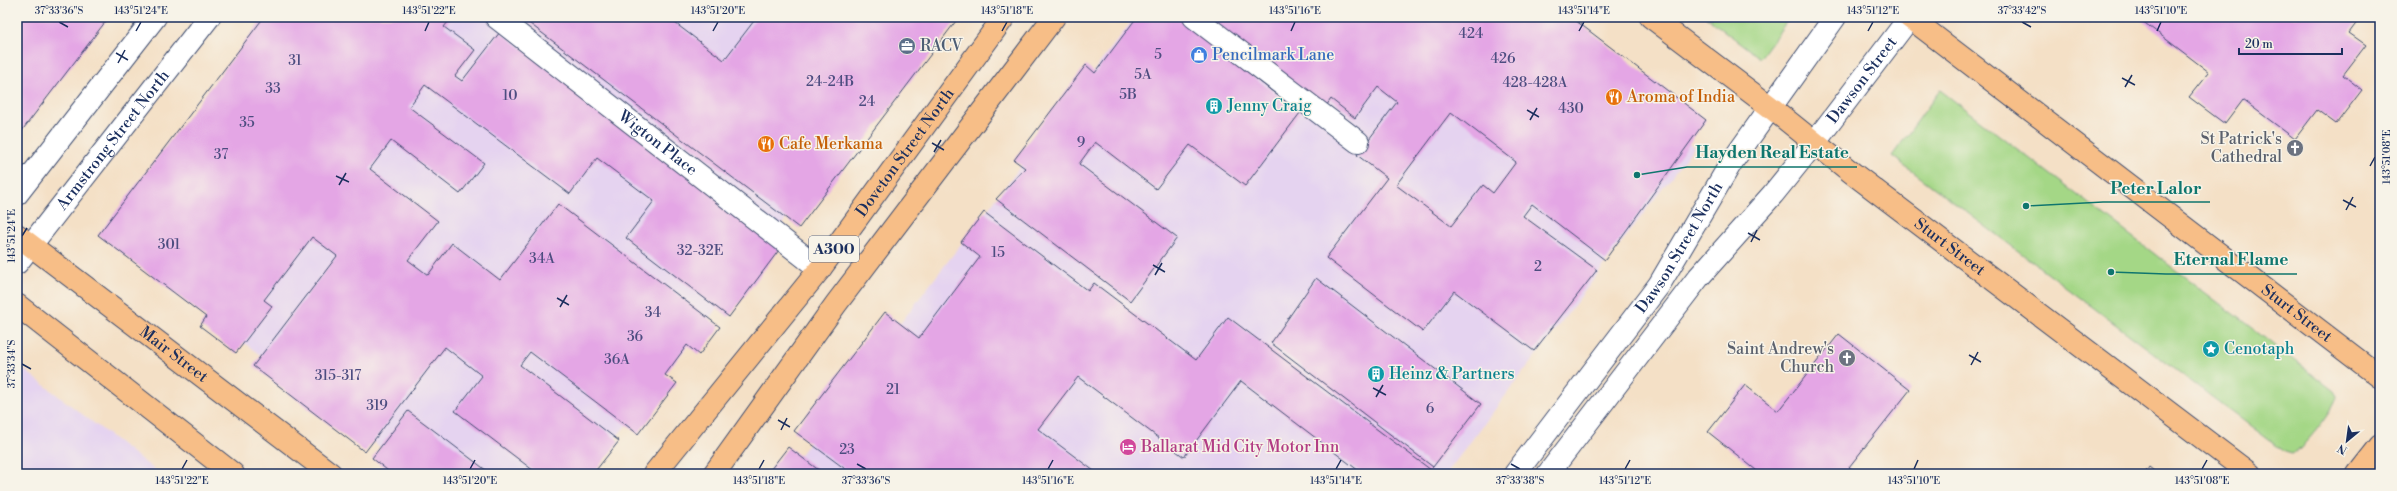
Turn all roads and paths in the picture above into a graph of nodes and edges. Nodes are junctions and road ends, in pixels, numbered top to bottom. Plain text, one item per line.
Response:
1 (154, 17) edge
2 (209, 17) edge
3 (496, 17) edge
4 (1004, 17) edge
5 (1054, 17) edge
6 (1194, 17) edge
7 (1651, 17) edge
8 (1835, 17) edge
9 (1910, 17) edge
10 (1769, 106) junction
11 (1358, 142) dead end
12 (1815, 142) junction
13 (17, 194) edge
14 (24, 240) edge
15 (17, 263) edge
16 (820, 269) junction
17 (17, 305) edge
18 (2380, 377) edge
19 (2380, 446) edge
20 (233, 474) edge
21 (331, 474) edge
22 (654, 474) edge
23 (714, 474) edge
24 (1516, 474) edge
25 (1548, 474) edge
26 (2250, 474) edge
27 (2358, 474) edge

1 - 13 street
2 - 14 street, Armstrong Street North
3 - 16 street, Wigton Place
4 - 16 main road, Doveton Street North / A300
5 - 23 main road, A300
6 - 11 street
7 - 10 main road, Sturt Street
8 - 10 street, Dawson Street North
9 - 12 street, Dawson Street
9 - 18 main road, Sturt Street
10 - 12 main road, Sturt Street
10 - 24 street, Dawson Street North
12 - 25 street, Dawson Street North
12 - 26 main road, Sturt Street
14 - 15 street, Armstrong Street North
14 - 21 main road, Mair Street
16 - 22 main road, Doveton Street North / A300
17 - 20 main road
19 - 27 main road

